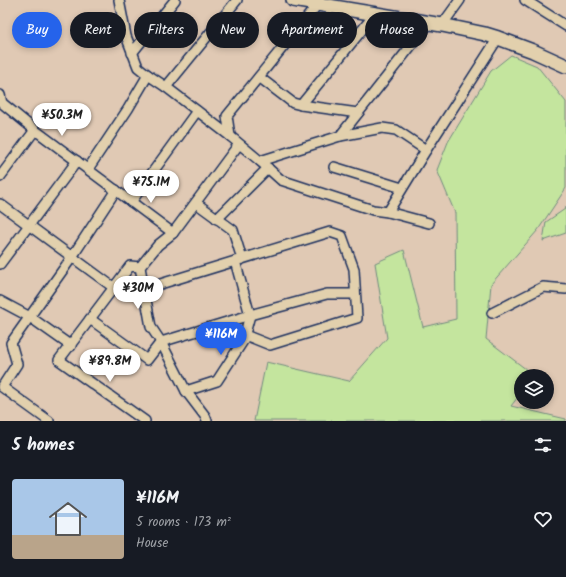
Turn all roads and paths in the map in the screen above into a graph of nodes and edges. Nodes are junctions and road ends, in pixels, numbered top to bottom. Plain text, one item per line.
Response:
1 (119, 0) edge
2 (175, 0) edge
3 (236, 0) edge
4 (293, 0) edge
5 (460, 0) edge
6 (525, 0) edge
7 (318, 4) junction
8 (365, 12) edge
9 (428, 23) edge
10 (435, 24) junction
11 (365, 26) edge
12 (566, 26) edge
13 (498, 38) junction
14 (132, 53) junction
15 (566, 66) edge
16 (148, 76) junction
17 (259, 77) junction
18 (166, 87) junction
19 (0, 95) edge
20 (300, 105) junction
21 (197, 111) junction
22 (358, 113) junction
23 (35, 130) junction
24 (230, 136) junction
25 (340, 136) junction
26 (239, 144) junction
27 (426, 150) junction
28 (77, 161) junction
29 (260, 161) junction
30 (334, 167) dead end
31 (268, 168) junction
32 (88, 169) junction
33 (0, 177) edge
34 (402, 188) junction
35 (116, 190) junction
36 (131, 202) junction
37 (196, 203) junction
38 (0, 204) edge
39 (388, 212) junction
40 (217, 219) junction
41 (429, 223) dead end
42 (29, 226) junction
43 (173, 233) junction
44 (72, 257) junction
45 (239, 260) junction
46 (0, 264) edge
47 (140, 267) junction
48 (113, 287) junction
49 (144, 289) junction
50 (566, 290) edge
51 (355, 294) junction
52 (0, 302) edge
53 (492, 313) dead end
54 (250, 315) junction
55 (30, 317) junction
56 (90, 319) junction
57 (245, 335) junction
58 (161, 342) junction
59 (70, 346) junction
60 (186, 391) junction
61 (49, 421) edge
62 (145, 421) edge
63 (207, 421) edge

1 - 14 street
2 - 14 street
3 - 18 street
4 - 7 street
5 - 10 street
6 - 12 street
7 - 8 street
7 - 17 street
9 - 10 street
10 - 13 street
10 - 22 street
11 - 20 street
13 - 15 street
13 - 27 street
14 - 16 street
16 - 18 street
16 - 32 street
17 - 20 street
17 - 24 street
18 - 21 street
19 - 23 street
20 - 22 street
21 - 24 street
21 - 36 street
22 - 25 street
23 - 28 street
23 - 33 street
24 - 26 street
25 - 27 street
25 - 29 street
26 - 29 street
26 - 37 street
27 - 34 street
28 - 32 street
28 - 42 street
29 - 31 street
30 - 34 street
31 - 39 street
31 - 40 street
32 - 35 street
34 - 39 street
35 - 36 street
35 - 44 street
36 - 43 street
37 - 40 street
37 - 43 street
38 - 42 street
39 - 41 street
40 - 45 street
42 - 44 street
42 - 46 street
43 - 47 street
44 - 48 street
44 - 55 street
45 - 49 street
45 - 51 street
45 - 54 street
47 - 48 street
47 - 49 street
48 - 56 street
49 - 58 street
50 - 53 street
51 - 54 street
51 - 57 street
52 - 55 street
54 - 57 street
54 - 58 street
55 - 59 street
55 - 61 street
56 - 58 street
56 - 59 street
57 - 60 street
58 - 60 street
59 - 62 street
60 - 63 street

